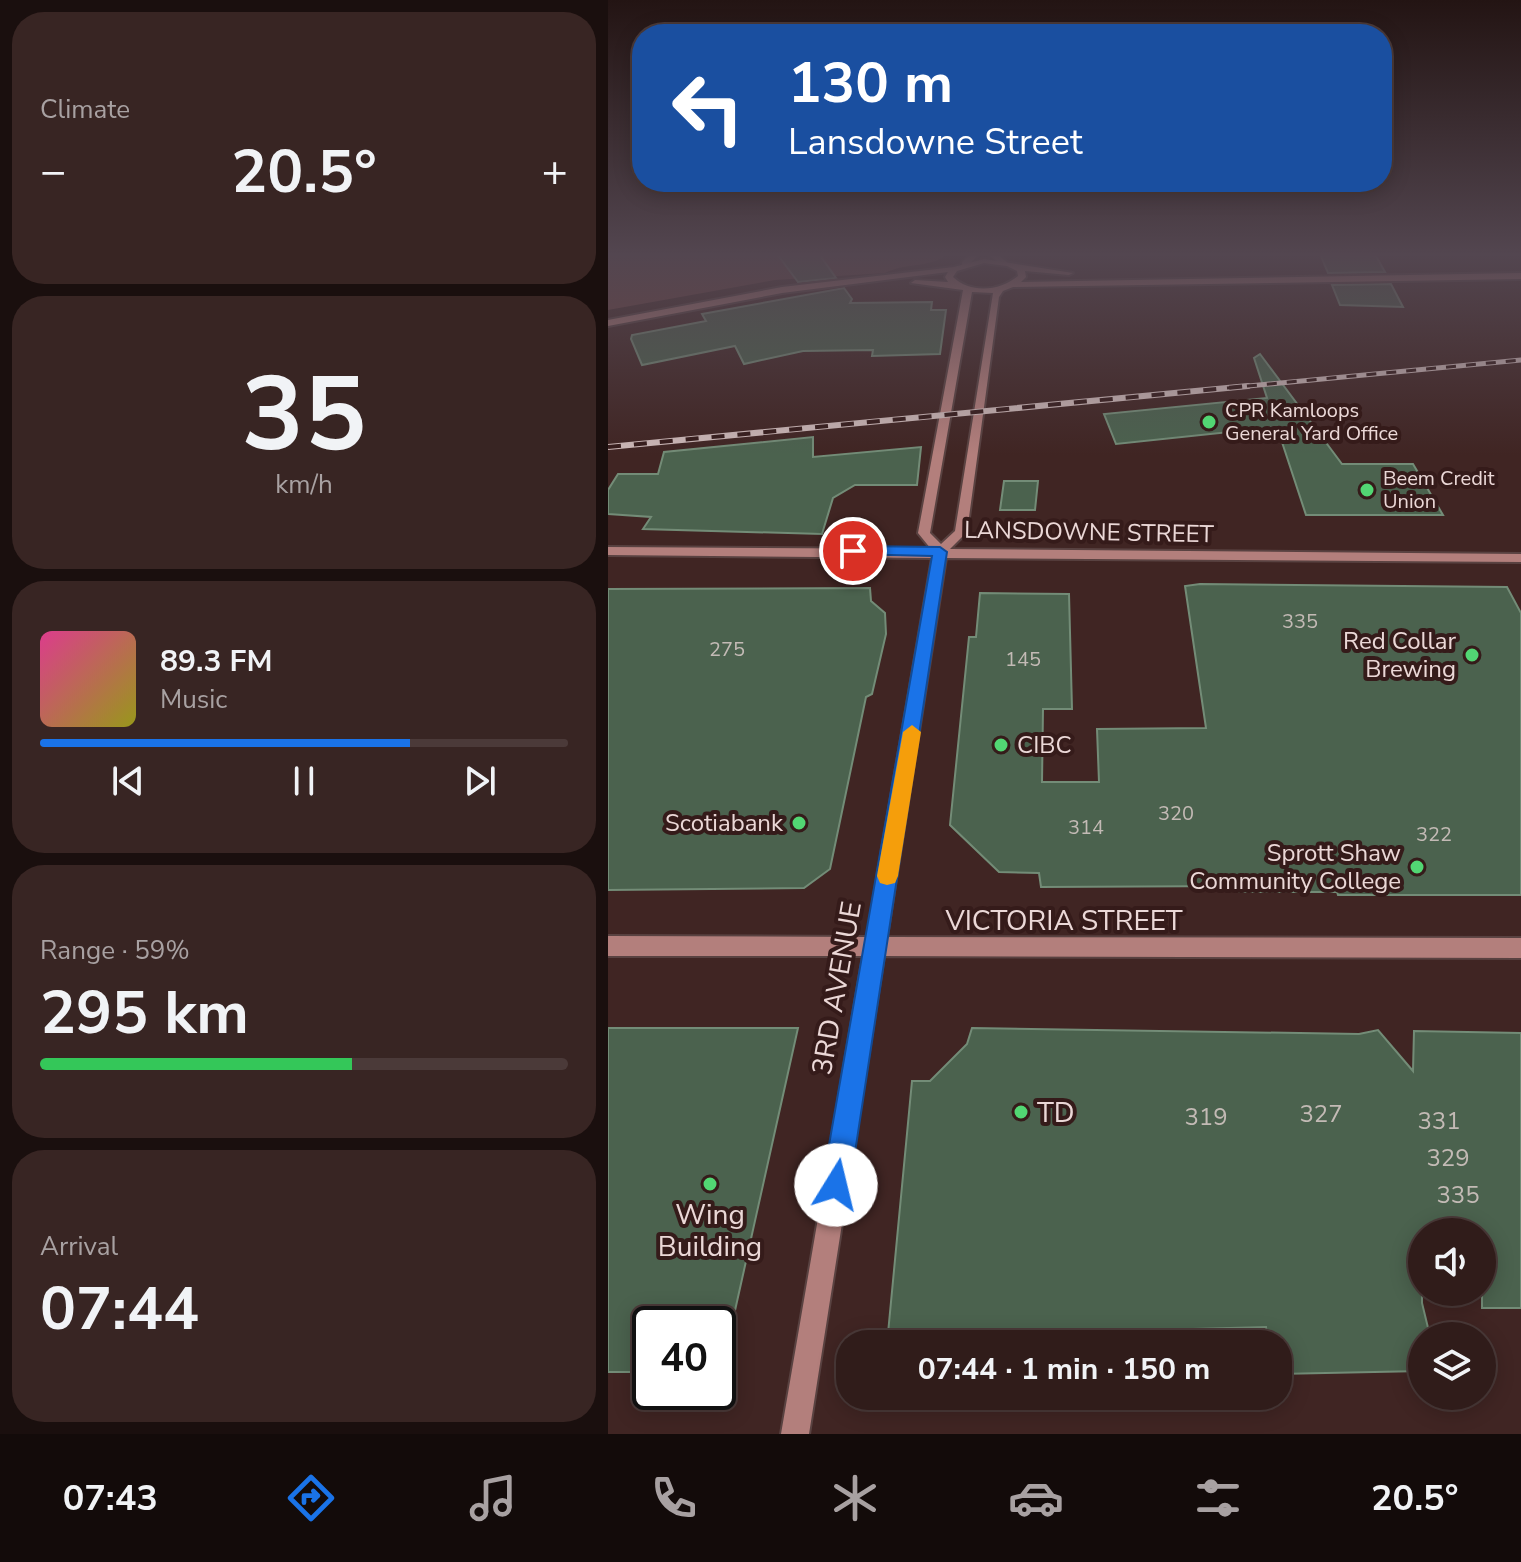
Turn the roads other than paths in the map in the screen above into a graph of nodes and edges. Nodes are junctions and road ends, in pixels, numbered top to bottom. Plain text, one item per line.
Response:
1 (957, 321) edge
2 (992, 321) edge
3 (608, 551) edge
4 (940, 552) junction
5 (1521, 558) edge
6 (608, 946) edge
7 (875, 948) junction
8 (1521, 948) edge
9 (795, 1434) edge

1 - 4 street
2 - 4 street, 3RD AVENUE
3 - 4 street, LANSDOWNE STREET
4 - 5 street, LANSDOWNE STREET
4 - 7 street, 3RD AVENUE
6 - 7 street, VICTORIA STREET
7 - 8 street, VICTORIA STREET
7 - 9 street, 3RD AVENUE

